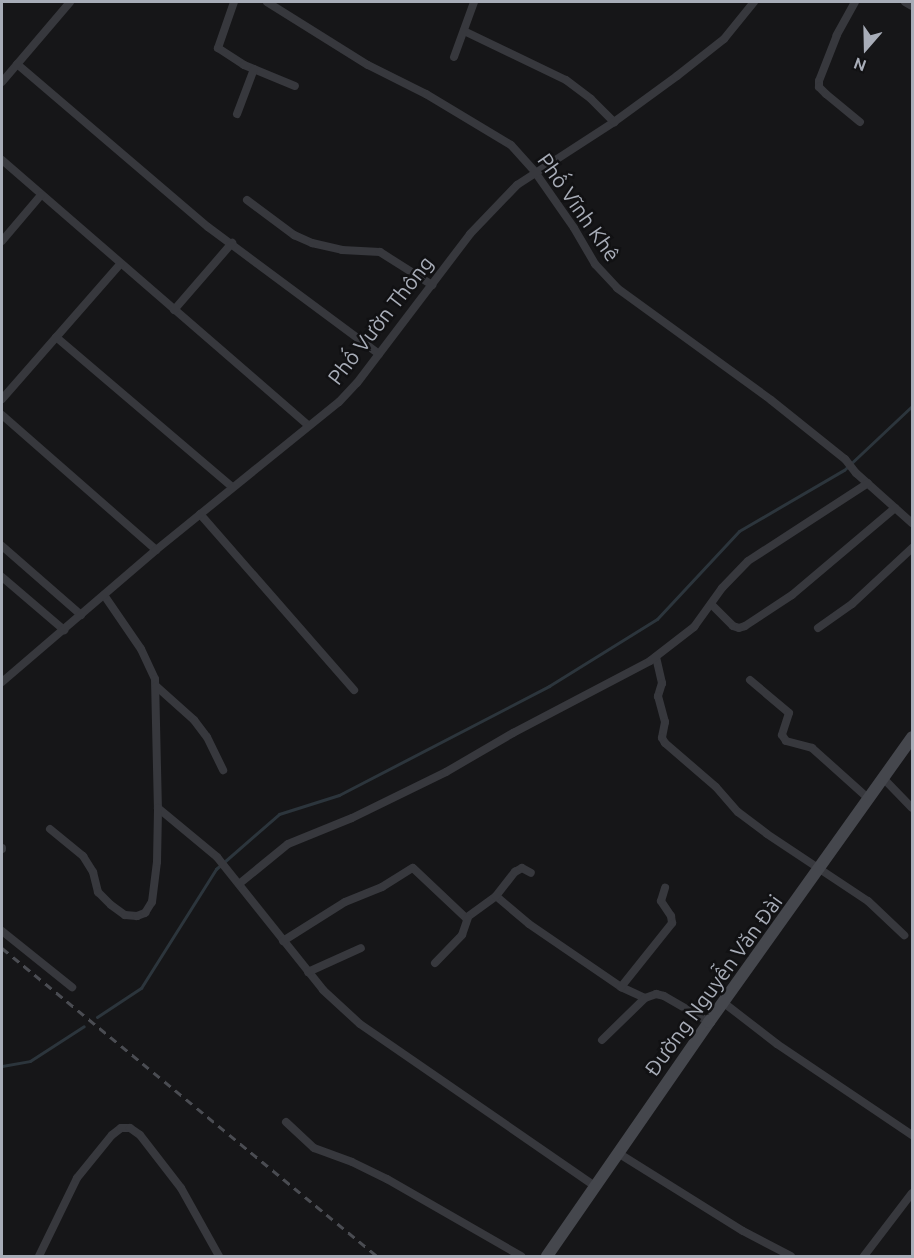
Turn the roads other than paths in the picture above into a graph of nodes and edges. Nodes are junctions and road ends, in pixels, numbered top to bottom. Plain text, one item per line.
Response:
1 (70, 2) edge
2 (234, 2) edge
3 (267, 2) edge
4 (474, 2) edge
5 (754, 2) edge
6 (855, 2) edge
7 (906, 2) edge
8 (912, 6) edge
9 (464, 31) junction
10 (454, 57) dead end
11 (17, 64) junction
12 (254, 69) junction
13 (2, 82) edge
14 (295, 86) dead end
15 (237, 114) dead end
16 (614, 122) junction
17 (860, 122) dead end
18 (2, 160) edge
19 (535, 172) junction
20 (41, 195) junction
21 (247, 200) dead end
22 (2, 241) edge
23 (232, 243) junction
24 (120, 264) junction
25 (432, 285) junction
26 (174, 310) junction
27 (56, 337) junction
28 (379, 354) junction
29 (2, 399) edge
30 (2, 415) edge
31 (308, 425) junction
32 (868, 483) junction
33 (232, 487) junction
34 (895, 508) junction
35 (200, 514) junction
36 (912, 523) edge
37 (2, 546) edge
38 (912, 548) edge
39 (156, 550) junction
40 (2, 577) edge
41 (104, 595) junction
42 (711, 604) junction
43 (81, 615) junction
44 (818, 628) dead end
45 (64, 630) junction
46 (656, 657) junction
47 (750, 680) dead end
48 (2, 682) edge
49 (156, 686) junction
50 (354, 690) dead end
51 (912, 737) edge
52 (223, 770) dead end
53 (884, 779) junction
54 (869, 799) junction
55 (158, 808) junction
56 (912, 808) edge
57 (50, 829) dead end
58 (820, 869) junction
59 (531, 873) dead end
60 (239, 884) junction
61 (665, 888) dead end
62 (496, 896) junction
63 (468, 918) junction
64 (2, 931) edge
65 (904, 935) dead end
66 (283, 941) junction
67 (361, 948) dead end
68 (435, 963) dead end
69 (308, 972) junction
70 (72, 987) dead end
71 (621, 987) junction
72 (645, 998) junction
73 (724, 1003) junction
74 (709, 1022) junction
75 (602, 1040) dead end
76 (286, 1122) dead end
77 (912, 1135) edge
78 (618, 1153) junction
79 (595, 1186) junction
80 (912, 1193) edge
81 (39, 1257) edge
82 (219, 1257) edge
83 (521, 1257) edge
84 (547, 1257) edge
85 (791, 1257) edge
86 (864, 1257) edge

1 - 11 street
2 - 12 street
3 - 19 street, Phố Vĩnh Khê
4 - 9 street
5 - 16 street, Phố Vườn Thông
6 - 17 street
7 - 8 street
9 - 10 street
9 - 16 street
11 - 13 street
11 - 23 street
12 - 14 street
12 - 15 street
16 - 19 street, Phố Vườn Thông
18 - 20 street
19 - 25 street, Phố Vườn Thông
19 - 32 street, Phố Vĩnh Khê
20 - 22 street
20 - 24 street
21 - 25 street
23 - 26 street
23 - 28 street
24 - 26 street
24 - 27 street
25 - 28 street, Phố Vườn Thông
26 - 31 street
27 - 29 street
27 - 33 street
28 - 31 street, Phố Vườn Thông
30 - 39 street
31 - 33 street, Phố Vườn Thông
32 - 34 street
32 - 42 street
33 - 35 street, Phố Vườn Thông
34 - 36 street
34 - 42 street
35 - 39 street, Phố Vườn Thông
35 - 50 street
37 - 43 street
38 - 44 street
39 - 41 street, Phố Vườn Thông
40 - 45 street
41 - 43 street, Phố Vườn Thông
41 - 49 street
42 - 46 street
43 - 45 street, Phố Vườn Thông
45 - 48 street, Phố Vườn Thông
46 - 58 street
46 - 60 street
47 - 54 street
49 - 52 street
49 - 55 street
51 - 53 street, Đường Nguyễn Văn Đài
53 - 54 street, Đường Nguyễn Văn Đài
53 - 56 street
54 - 58 street, Đường Nguyễn Văn Đài
55 - 57 street
55 - 60 street
58 - 65 street
58 - 73 street, Đường Nguyễn Văn Đài
59 - 62 street
60 - 66 street
61 - 71 street
62 - 63 street
62 - 71 street
63 - 66 street
63 - 68 street
64 - 70 street
66 - 69 street
67 - 69 street
69 - 79 street
71 - 72 street
72 - 74 street
72 - 75 street
73 - 74 street, Đường Nguyễn Văn Đài
73 - 77 street
74 - 78 street, Đường Nguyễn Văn Đài
76 - 83 street
78 - 79 street, Đường Nguyễn Văn Đài
78 - 85 street
79 - 84 street, Đường Nguyễn Văn Đài
80 - 86 street
81 - 82 street

